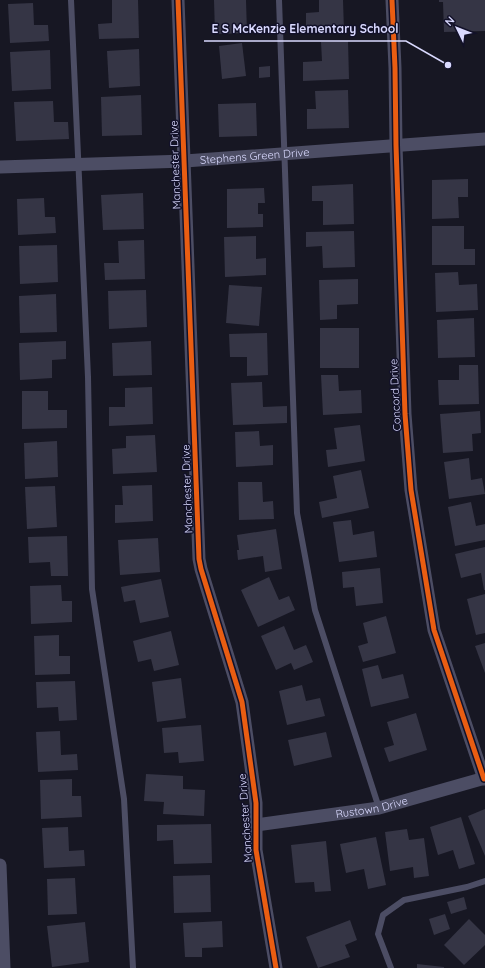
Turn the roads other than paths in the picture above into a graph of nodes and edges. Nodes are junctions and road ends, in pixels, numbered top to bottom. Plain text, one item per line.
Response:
1 (71, 0) edge
2 (178, 0) edge
3 (279, 0) edge
4 (392, 0) edge
5 (485, 139) edge
6 (396, 145) junction
7 (285, 153) junction
8 (185, 161) junction
9 (78, 164) junction
10 (0, 167) edge
11 (484, 778) edge
12 (379, 808) junction
13 (256, 825) junction
14 (0, 865) edge
15 (485, 881) edge
16 (4, 968) edge
17 (133, 968) edge
18 (276, 968) edge
19 (390, 968) edge

1 - 9 lane
2 - 8 street, Manchester Drive
3 - 7 lane
4 - 6 street, Concord Drive
5 - 6 street, Stephens Green Drive
6 - 7 street, Stephens Green Drive
6 - 11 street, Concord Drive
7 - 8 street, Stephens Green Drive
7 - 12 lane
8 - 9 street, Stephens Green Drive
8 - 13 street, Manchester Drive
9 - 10 street, Stephens Green Drive
9 - 17 lane
11 - 12 street, Rustown Drive
12 - 13 street, Rustown Drive
13 - 18 street, Manchester Drive
14 - 16 street
15 - 19 lane

